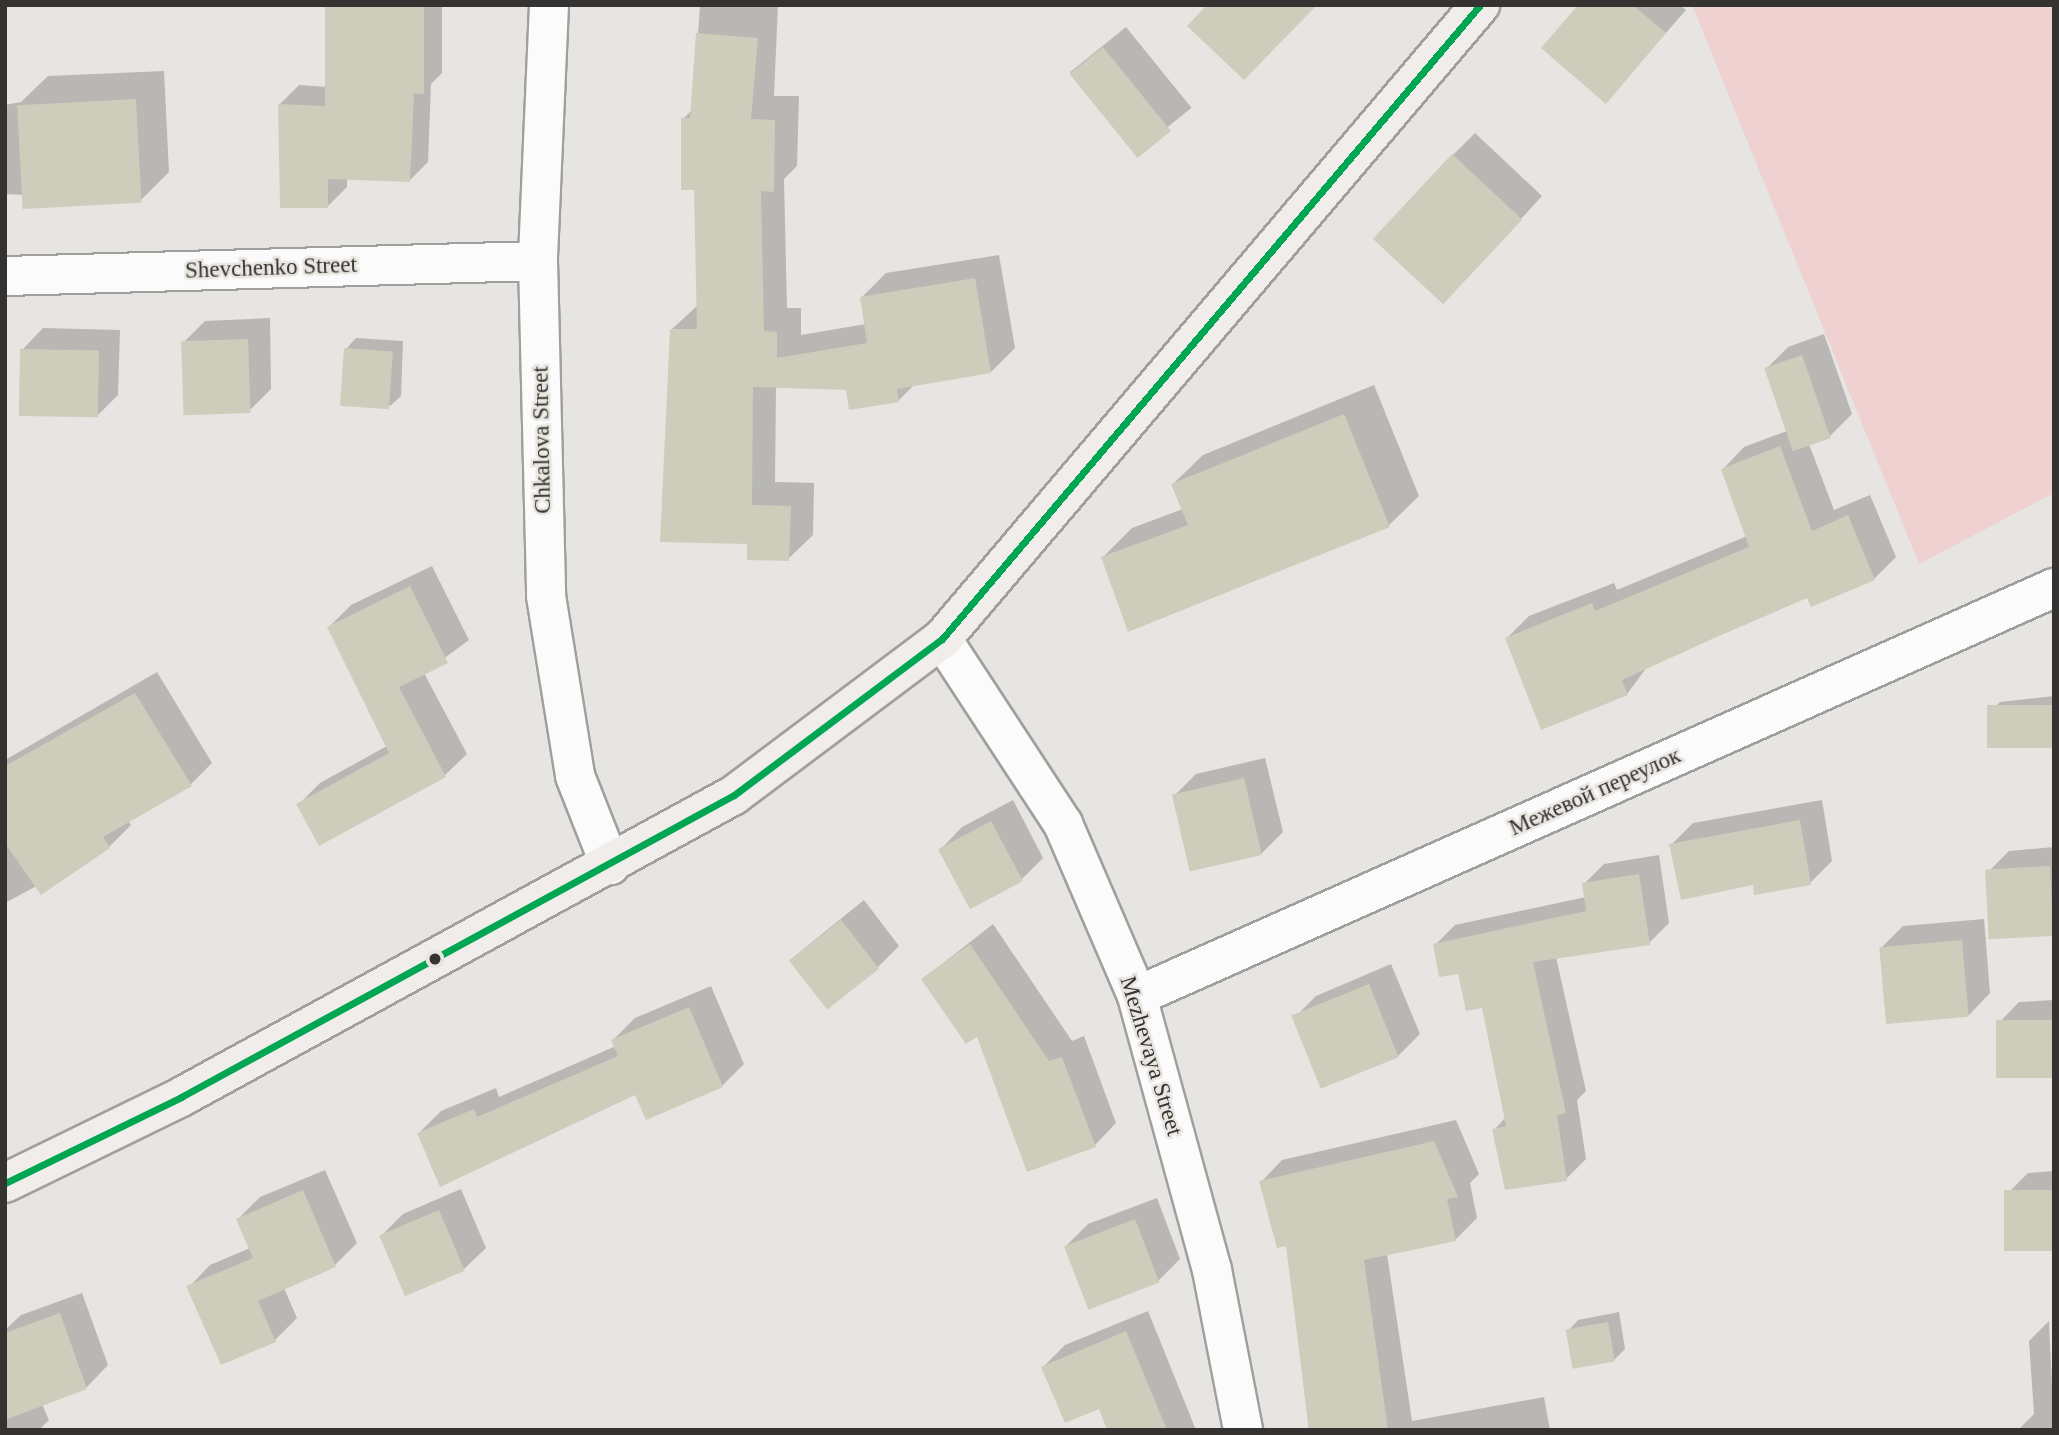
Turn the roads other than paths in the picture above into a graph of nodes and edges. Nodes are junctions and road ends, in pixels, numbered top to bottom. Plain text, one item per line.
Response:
1 (549, 5) edge
2 (1480, 5) edge
3 (538, 261) junction
4 (5, 276) edge
5 (2054, 588) edge
6 (942, 639) junction
7 (610, 865) junction
8 (1137, 996) junction
9 (5, 1183) edge
10 (1243, 1430) edge

1 - 3 street, Chkalova Street
2 - 6 main road
3 - 4 street, Shevchenko Street
3 - 7 street, Chkalova Street
5 - 8 street, Межевой переулок
6 - 7 main road
6 - 8 street, Mezhevaya Street
7 - 9 main road
8 - 10 street, Mezhevaya Street

